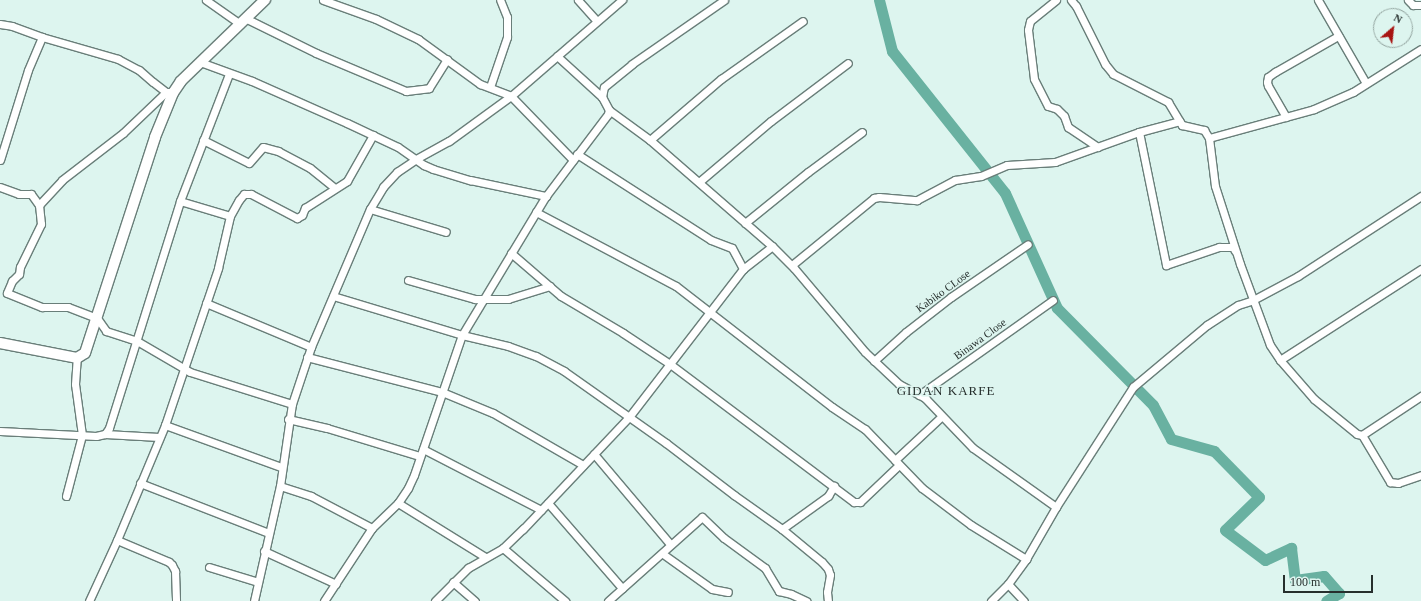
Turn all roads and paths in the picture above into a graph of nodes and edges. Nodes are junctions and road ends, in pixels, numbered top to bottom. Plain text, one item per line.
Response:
1 (206, 0) edge
2 (265, 0) edge
3 (323, 0) edge
4 (500, 0) edge
5 (578, 0) edge
6 (621, 0) edge
7 (724, 0) edge
8 (1056, 0) edge
9 (1071, 0) edge
10 (1318, 0) edge
11 (1408, 0) edge
12 (1421, 5) edge
13 (243, 21) junction
14 (597, 21) junction
15 (803, 21) dead end
16 (0, 24) edge
17 (1338, 36) junction
18 (42, 37) junction
19 (1421, 49) edge
20 (557, 56) junction
21 (447, 59) junction
22 (200, 62) junction
23 (848, 63) dead end
24 (229, 74) junction
25 (1366, 83) junction
26 (490, 88) junction
27 (169, 92) junction
28 (511, 96) junction
29 (602, 97) junction
30 (609, 110) junction
31 (1286, 117) junction
32 (1180, 121) junction
33 (862, 132) dead end
34 (1139, 132) junction
35 (373, 135) junction
36 (1209, 138) junction
37 (203, 140) junction
38 (650, 140) junction
39 (1098, 147) junction
40 (575, 157) junction
41 (416, 159) junction
42 (0, 160) edge
43 (698, 182) junction
44 (0, 187) edge
45 (335, 188) junction
46 (546, 196) junction
47 (1421, 196) edge
48 (180, 201) junction
49 (39, 205) junction
50 (370, 208) junction
51 (536, 212) junction
52 (230, 216) junction
53 (745, 223) junction
54 (446, 232) dead end
55 (1028, 244) dead end
56 (772, 246) junction
57 (511, 253) junction
58 (1240, 264) junction
59 (792, 265) junction
60 (743, 269) junction
61 (1421, 269) edge
62 (408, 280) dead end
63 (550, 286) junction
64 (333, 296) junction
65 (483, 299) junction
66 (1053, 300) dead end
67 (1253, 300) junction
68 (206, 303) junction
69 (709, 312) junction
70 (97, 318) junction
71 (462, 335) junction
72 (137, 341) junction
73 (0, 343) edge
74 (311, 346) junction
75 (307, 357) junction
76 (77, 358) junction
77 (1280, 360) junction
78 (874, 361) junction
79 (670, 364) junction
80 (185, 368) junction
81 (442, 392) junction
82 (919, 395) junction
83 (1421, 396) edge
84 (292, 404) junction
85 (942, 416) junction
86 (629, 417) junction
87 (288, 419) junction
88 (165, 425) junction
89 (0, 431) edge
90 (105, 434) junction
91 (82, 435) junction
92 (1362, 435) junction
93 (159, 437) junction
94 (422, 453) junction
95 (594, 454) junction
96 (897, 463) junction
97 (583, 465) junction
98 (282, 468) junction
99 (1421, 475) edge
100 (140, 484) junction
101 (280, 486) junction
102 (834, 486) junction
103 (66, 496) dead end
104 (398, 503) junction
105 (548, 503) junction
106 (1056, 507) junction
107 (541, 510) junction
108 (372, 528) junction
109 (782, 529) junction
110 (269, 533) junction
111 (117, 540) junction
112 (670, 544) junction
113 (503, 548) junction
114 (264, 551) junction
115 (663, 554) junction
116 (485, 557) junction
117 (1026, 559) junction
118 (209, 568) dead end
119 (258, 582) junction
120 (453, 582) junction
121 (336, 584) junction
122 (1008, 584) junction
123 (622, 588) junction
124 (728, 592) dead end
125 (89, 601) edge
126 (176, 601) edge
127 (254, 601) edge
128 (324, 601) edge
129 (435, 601) edge
130 (475, 601) edge
131 (565, 601) edge
132 (608, 601) edge
133 (806, 601) edge
134 (828, 601) edge
135 (991, 601) edge
136 (1024, 601) edge

1 - 13 street
2 - 13 street
3 - 21 street
4 - 26 street
5 - 14 street
6 - 14 street
7 - 29 street
8 - 39 street
9 - 32 street
10 - 17 street
11 - 12 street
13 - 21 street
13 - 22 street
14 - 20 street
15 - 38 street
16 - 18 street
17 - 25 street
17 - 31 street
18 - 27 street
18 - 42 street
19 - 25 street
20 - 28 street
20 - 29 street
21 - 26 street
22 - 24 street
22 - 27 street
23 - 43 street
24 - 35 street
24 - 37 street
25 - 31 street
26 - 28 street
27 - 49 street
27 - 70 street
28 - 40 street
28 - 41 street
29 - 30 street
30 - 38 street
30 - 40 street
31 - 36 street
32 - 34 street
32 - 36 street
33 - 53 street
34 - 39 street
34 - 58 street
35 - 41 street
35 - 45 street
36 - 58 street
37 - 45 street
37 - 48 street
38 - 43 street
39 - 59 street
40 - 46 street
40 - 60 street
41 - 46 street
41 - 50 street
43 - 53 street
44 - 49 street
45 - 52 street
46 - 51 street
47 - 67 street
48 - 52 street
48 - 72 street
49 - 70 street
50 - 54 street
50 - 64 street
51 - 57 street
51 - 69 street
52 - 68 street
53 - 56 street
55 - 78 street, Kabiko CLose
56 - 59 street
56 - 60 street
57 - 63 street
57 - 65 street
58 - 67 street
59 - 78 street
60 - 69 street
61 - 77 street
62 - 65 street
63 - 65 street
63 - 79 street
64 - 71 street
64 - 74 street
65 - 71 street
66 - 82 street, Binawa Close
67 - 77 street
67 - 106 street
68 - 74 street
68 - 80 street
69 - 79 street
69 - 96 street
70 - 72 street
70 - 76 street
71 - 81 street
71 - 86 street
72 - 80 street
72 - 90 street
73 - 76 street
74 - 75 street
75 - 81 street
75 - 84 street
76 - 91 street
77 - 92 street
78 - 82 street
79 - 86 street
79 - 102 street
80 - 84 street
80 - 88 street
81 - 94 street
81 - 97 street
82 - 85 street
83 - 92 street
84 - 87 street
85 - 96 street
85 - 106 street
86 - 95 street
86 - 109 street
87 - 94 street
87 - 98 street
88 - 93 street
88 - 98 street
89 - 91 street
90 - 91 street
90 - 93 street
91 - 103 street
92 - 99 street
93 - 100 street
94 - 104 street
94 - 107 street
95 - 97 street
95 - 112 street
96 - 102 street
96 - 117 street
97 - 105 street
98 - 101 street
100 - 110 street
100 - 111 street
101 - 108 street
101 - 110 street
102 - 109 street
104 - 108 street
104 - 116 street
105 - 107 street
105 - 123 street
106 - 117 street
107 - 113 street
108 - 121 street
109 - 134 street
110 - 114 street
111 - 125 street
111 - 126 street
112 - 115 street
112 - 133 street
113 - 116 street
113 - 131 street
114 - 119 street
114 - 121 street
115 - 123 street
115 - 124 street
116 - 120 street
117 - 122 street
118 - 119 street
119 - 127 street
120 - 129 street
120 - 130 street
121 - 128 street
122 - 135 street
122 - 136 street
123 - 132 street

